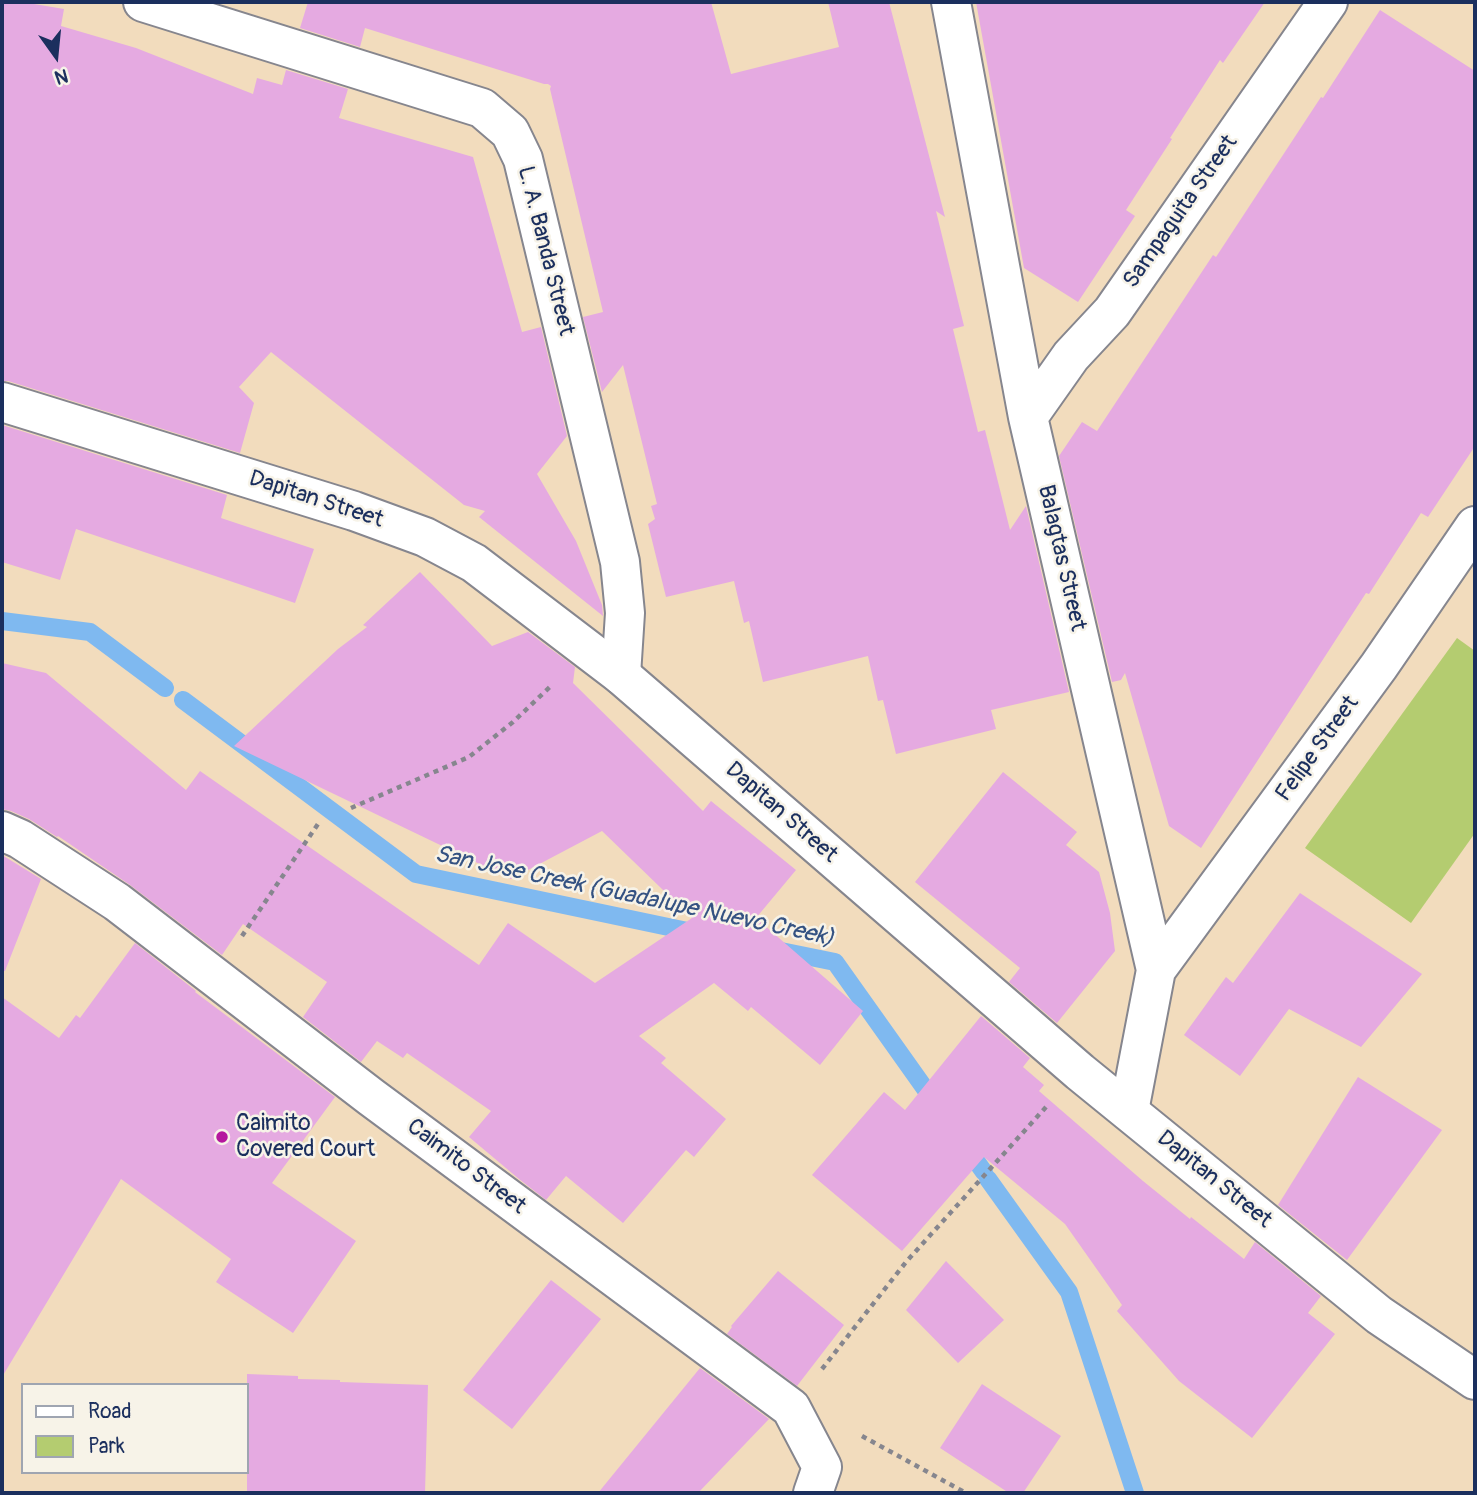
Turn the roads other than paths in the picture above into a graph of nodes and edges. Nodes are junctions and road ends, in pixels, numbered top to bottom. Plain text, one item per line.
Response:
1 (143, 2) edge
2 (951, 2) edge
3 (1328, 2) edge
4 (2, 402) edge
5 (1028, 417) junction
6 (1475, 526) edge
7 (621, 675) junction
8 (2, 831) edge
9 (1156, 970) junction
10 (1129, 1111) junction
11 (1475, 1380) edge
12 (813, 1493) edge

1 - 7 street, L. A. Banda Street
2 - 5 street, Balagtas Street
3 - 5 street, Sampaguita Street
4 - 7 street, Dapitan Street
5 - 9 street, Balagtas Street
6 - 9 street, Felipe Street
7 - 10 street, Dapitan Street
8 - 12 street, Caimito Street
9 - 10 street, Balagtas Street
10 - 11 street, Dapitan Street

